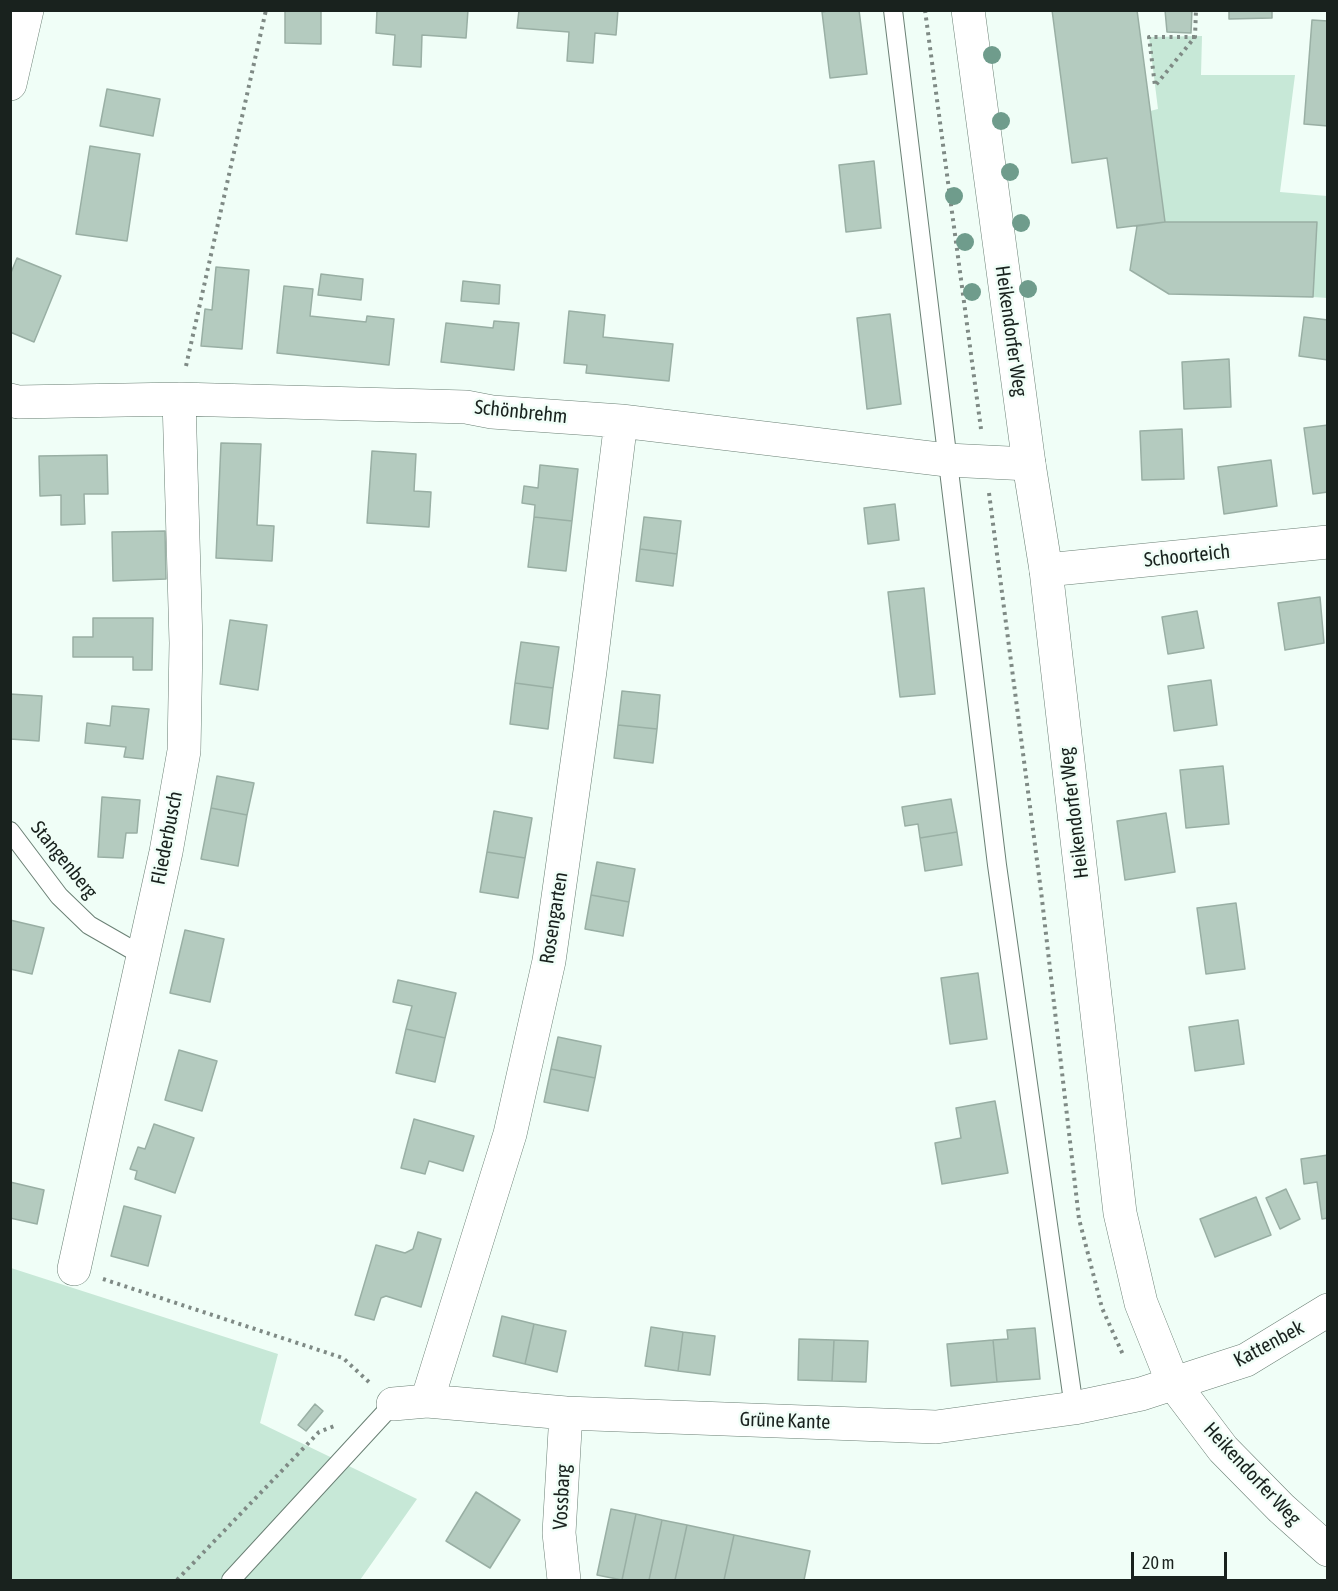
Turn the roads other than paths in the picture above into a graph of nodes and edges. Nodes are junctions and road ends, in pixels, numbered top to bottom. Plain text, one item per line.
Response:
1 (27, 10) edge
2 (893, 10) edge
3 (968, 10) edge
4 (10, 84) edge
5 (179, 399) junction
6 (10, 400) edge
7 (621, 421) junction
8 (947, 460) junction
9 (1029, 464) junction
10 (1328, 542) edge
11 (1046, 570) junction
12 (10, 831) edge
13 (142, 956) junction
14 (74, 1269) road end
15 (1328, 1311) edge
16 (1173, 1383) junction
17 (426, 1401) junction
18 (393, 1404) joint
19 (1074, 1408) junction
20 (566, 1413) junction
21 (1328, 1550) edge
22 (231, 1581) edge
23 (564, 1581) edge

1 - 4 street
2 - 8 lane
3 - 9 street, Heikendorfer Weg
5 - 6 street, Schönbrehm
5 - 7 street, Schönbrehm
5 - 13 street, Fliederbusch
7 - 8 street, Schönbrehm
7 - 17 street, Rosengarten
8 - 9 street, Schönbrehm
8 - 19 lane
9 - 11 street, Heikendorfer Weg
10 - 11 street, Schoorteich
11 - 16 street, Heikendorfer Weg
12 - 13 lane, Stangenberg
13 - 14 street, Fliederbusch
15 - 16 street, Kattenbek
16 - 19 street, Grüne Kante
16 - 21 street, Heikendorfer Weg
17 - 18 street, Grüne Kante
17 - 20 street, Grüne Kante
18 - 22 lane
19 - 20 street, Grüne Kante
20 - 23 street, Vossbarg

